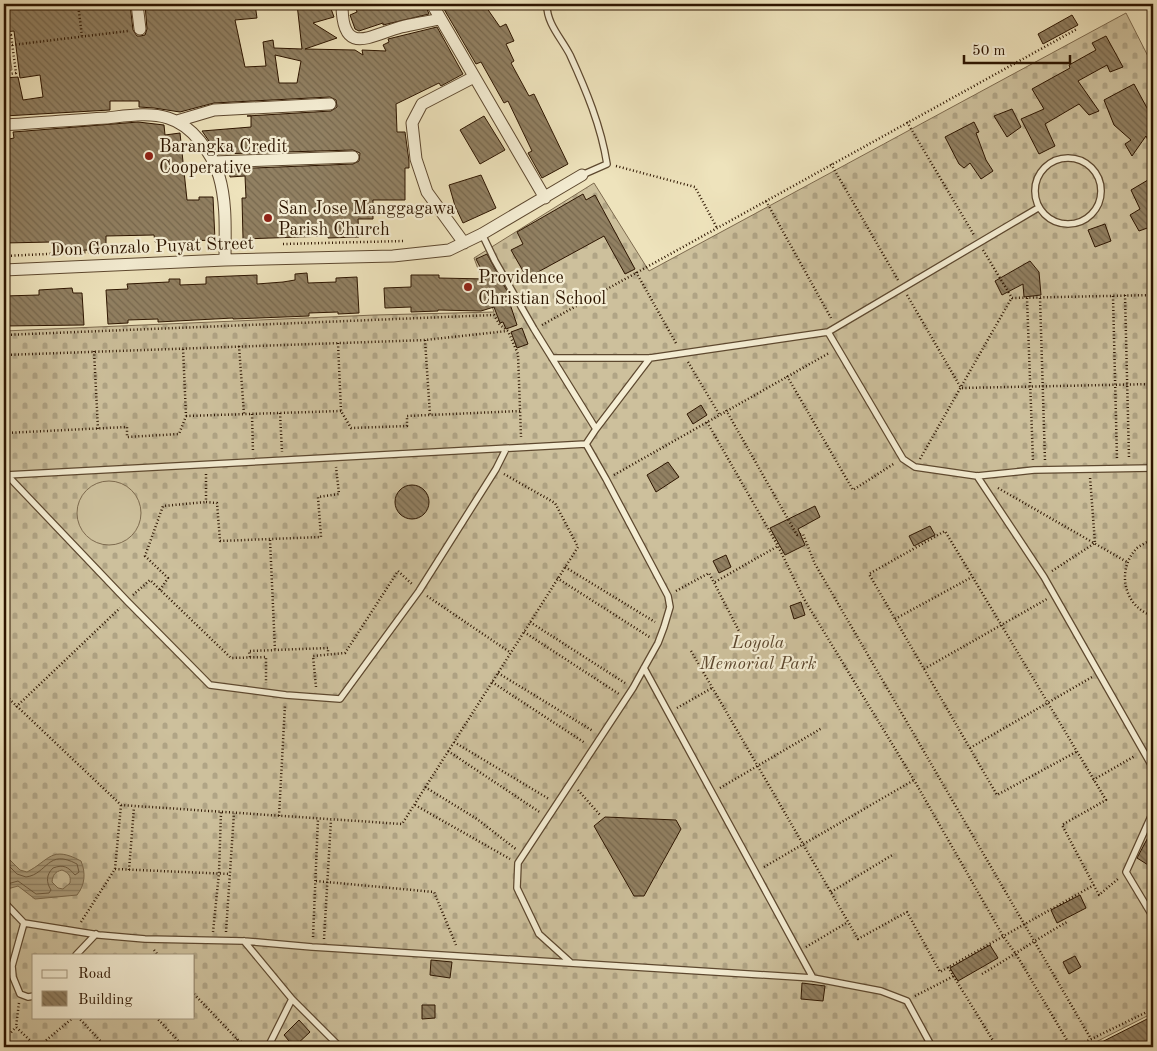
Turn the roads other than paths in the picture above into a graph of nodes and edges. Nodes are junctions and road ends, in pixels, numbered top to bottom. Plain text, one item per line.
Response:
1 (137, 4) edge
2 (342, 4) edge
3 (432, 4) edge
4 (547, 4) edge
5 (439, 19) junction
6 (140, 29) road end
7 (474, 77) junction
8 (330, 104) dead end
9 (177, 121) junction
10 (4, 126) edge
11 (353, 157) dead end
12 (213, 162) junction
13 (582, 175) joint
14 (545, 198) junction
15 (1038, 208) junction
16 (482, 234) junction
17 (464, 243) junction
18 (226, 260) junction
19 (4, 270) edge
20 (828, 332) junction
21 (552, 358) junction
22 (650, 358) junction
23 (596, 429) junction
24 (586, 444) junction
25 (506, 449) junction
26 (1153, 468) edge
27 (6, 475) edge
28 (977, 476) junction
29 (644, 668) junction
30 (1153, 768) edge
31 (1153, 812) edge
32 (4, 902) edge
33 (1153, 917) edge
34 (24, 923) junction
35 (96, 934) junction
36 (244, 941) junction
37 (77, 954) edge
38 (570, 962) junction
39 (813, 978) junction
40 (32, 996) edge
41 (292, 999) junction
42 (268, 1047) edge
43 (340, 1047) edge
44 (932, 1047) edge

1 - 6 street
2 - 5 street
3 - 5 street
4 - 13 lane
5 - 7 street
7 - 14 street
7 - 17 street
8 - 9 street
9 - 10 street
9 - 12 street
11 - 12 street
12 - 18 street
13 - 14 street, Don Gonzalo Puyat Street
14 - 16 street, Don Gonzalo Puyat Street
15 - 15 lane
15 - 20 lane
16 - 17 street, Don Gonzalo Puyat Street
16 - 21 lane
17 - 18 street, Don Gonzalo Puyat Street
18 - 19 street, Don Gonzalo Puyat Street
20 - 22 lane
20 - 28 lane
21 - 22 lane
21 - 23 lane
22 - 23 lane
23 - 24 lane
24 - 25 lane
24 - 29 lane
25 - 27 lane
25 - 27 lane
26 - 28 lane
28 - 30 lane
29 - 38 lane
29 - 39 lane
31 - 33 lane
32 - 34 lane
34 - 35 lane
34 - 40 lane
35 - 36 lane
35 - 37 lane
36 - 38 lane
36 - 41 lane
38 - 39 lane
39 - 44 lane
41 - 42 lane
41 - 43 lane

